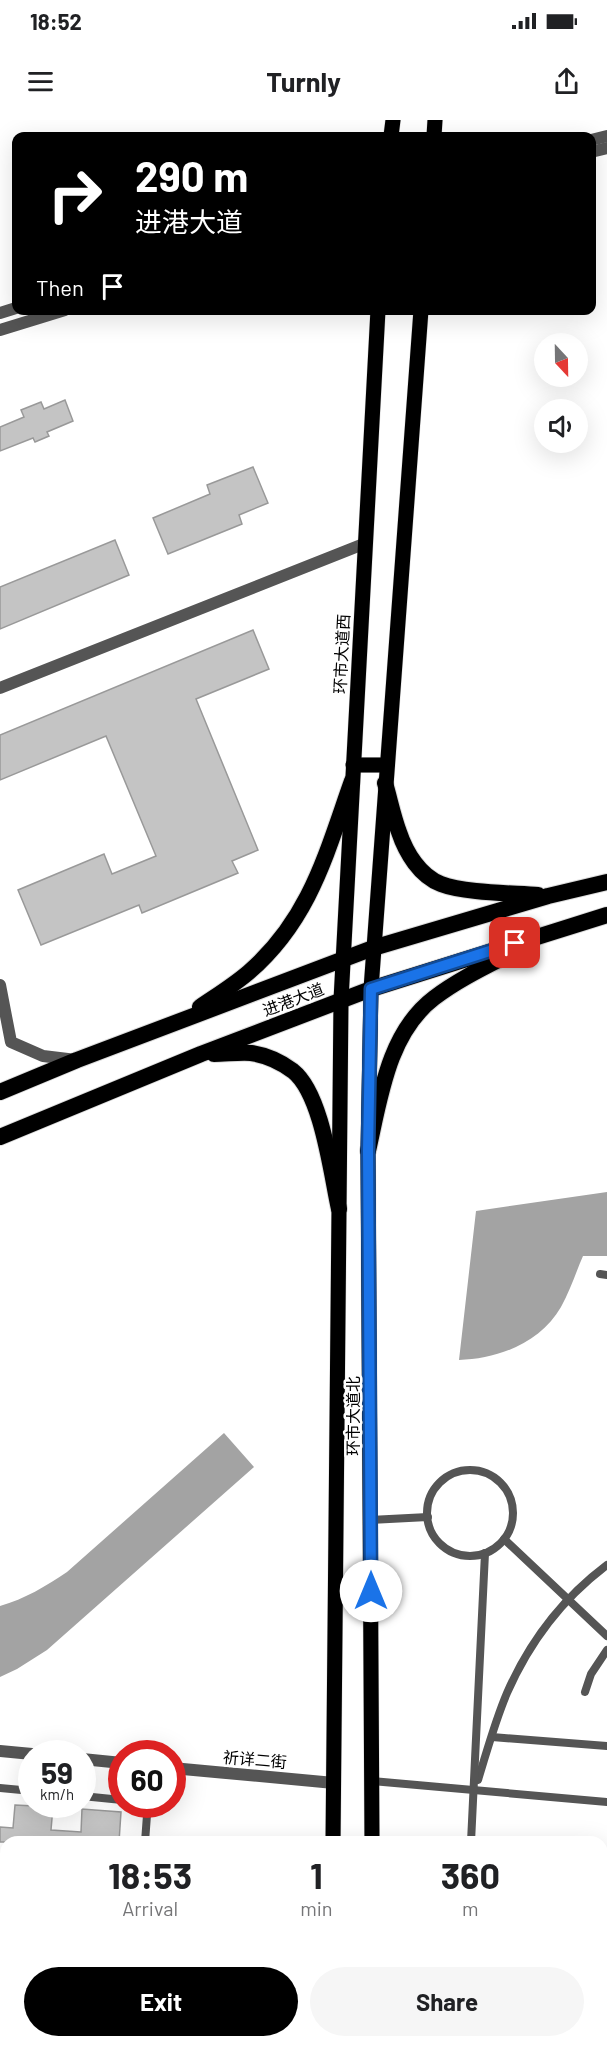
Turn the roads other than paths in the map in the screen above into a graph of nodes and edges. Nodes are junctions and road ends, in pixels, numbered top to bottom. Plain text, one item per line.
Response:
1 (49, 315) edge
2 (378, 315) edge
3 (421, 315) edge
4 (0, 330) edge
5 (366, 543) junction
6 (0, 688) edge
7 (387, 765) junction
8 (353, 773) junction
9 (385, 783) junction
10 (607, 882) edge
11 (548, 896) junction
12 (607, 915) edge
13 (556, 930) junction
14 (373, 948) junction
15 (343, 959) junction
16 (0, 985) edge
17 (371, 989) junction
18 (341, 1000) junction
19 (181, 1020) junction
20 (201, 1054) junction
21 (77, 1060) junction
22 (0, 1092) edge
23 (0, 1137) edge
24 (368, 1151) junction
25 (339, 1209) junction
26 (428, 1517) junction
27 (370, 1520) junction
28 (504, 1539) junction
29 (485, 1553) junction
30 (607, 1565) edge
31 (568, 1599) junction
32 (607, 1636) edge
33 (607, 1650) edge
34 (585, 1692) dead end
35 (492, 1737) junction
36 (607, 1746) edge
37 (0, 1751) edge
38 (18, 1753) edge
39 (186, 1769) edge
40 (372, 1781) junction
41 (334, 1783) junction
42 (0, 1788) edge
43 (18, 1790) edge
44 (474, 1790) junction
45 (607, 1803) edge
46 (147, 1818) edge
47 (145, 1836) edge
48 (333, 1836) edge
49 (372, 1836) edge
50 (471, 1836) edge

1 - 4 street
2 - 5 main road, 环市大道西
3 - 7 main road
5 - 6 street
5 - 8 main road, 环市大道西
7 - 8 main road
7 - 9 main road
8 - 15 main road, 环市大道西
8 - 19 highway
9 - 11 highway
9 - 14 main road
10 - 11 highway, 进港大道
11 - 14 highway, 进港大道
12 - 13 highway, 进港大道
13 - 17 highway, 进港大道
13 - 24 highway
14 - 15 highway, 进港大道
14 - 17 main road
15 - 18 main road, 环市大道西
15 - 19 highway, 进港大道
16 - 21 street
17 - 18 highway, 进港大道
17 - 24 main road, 环市大道北
18 - 20 highway, 进港大道
18 - 25 main road, 环市大道北
19 - 21 highway, 进港大道
20 - 23 highway, 进港大道
20 - 25 highway
21 - 22 highway, 进港大道
24 - 27 main road, 环市大道北
25 - 41 main road, 环市大道北
26 - 27 lane
26 - 28 lane
26 - 29 lane
27 - 40 main road, 环市大道北
28 - 29 lane
28 - 31 lane
29 - 44 lane
30 - 31 lane
31 - 32 lane
31 - 35 lane
33 - 34 lane
35 - 36 lane
35 - 44 lane
37 - 38 street
39 - 41 street, 祈详二街
40 - 44 lane
40 - 49 main road, 环市大道北
41 - 48 main road, 环市大道北
42 - 43 lane
44 - 45 lane
44 - 50 lane
46 - 47 lane

